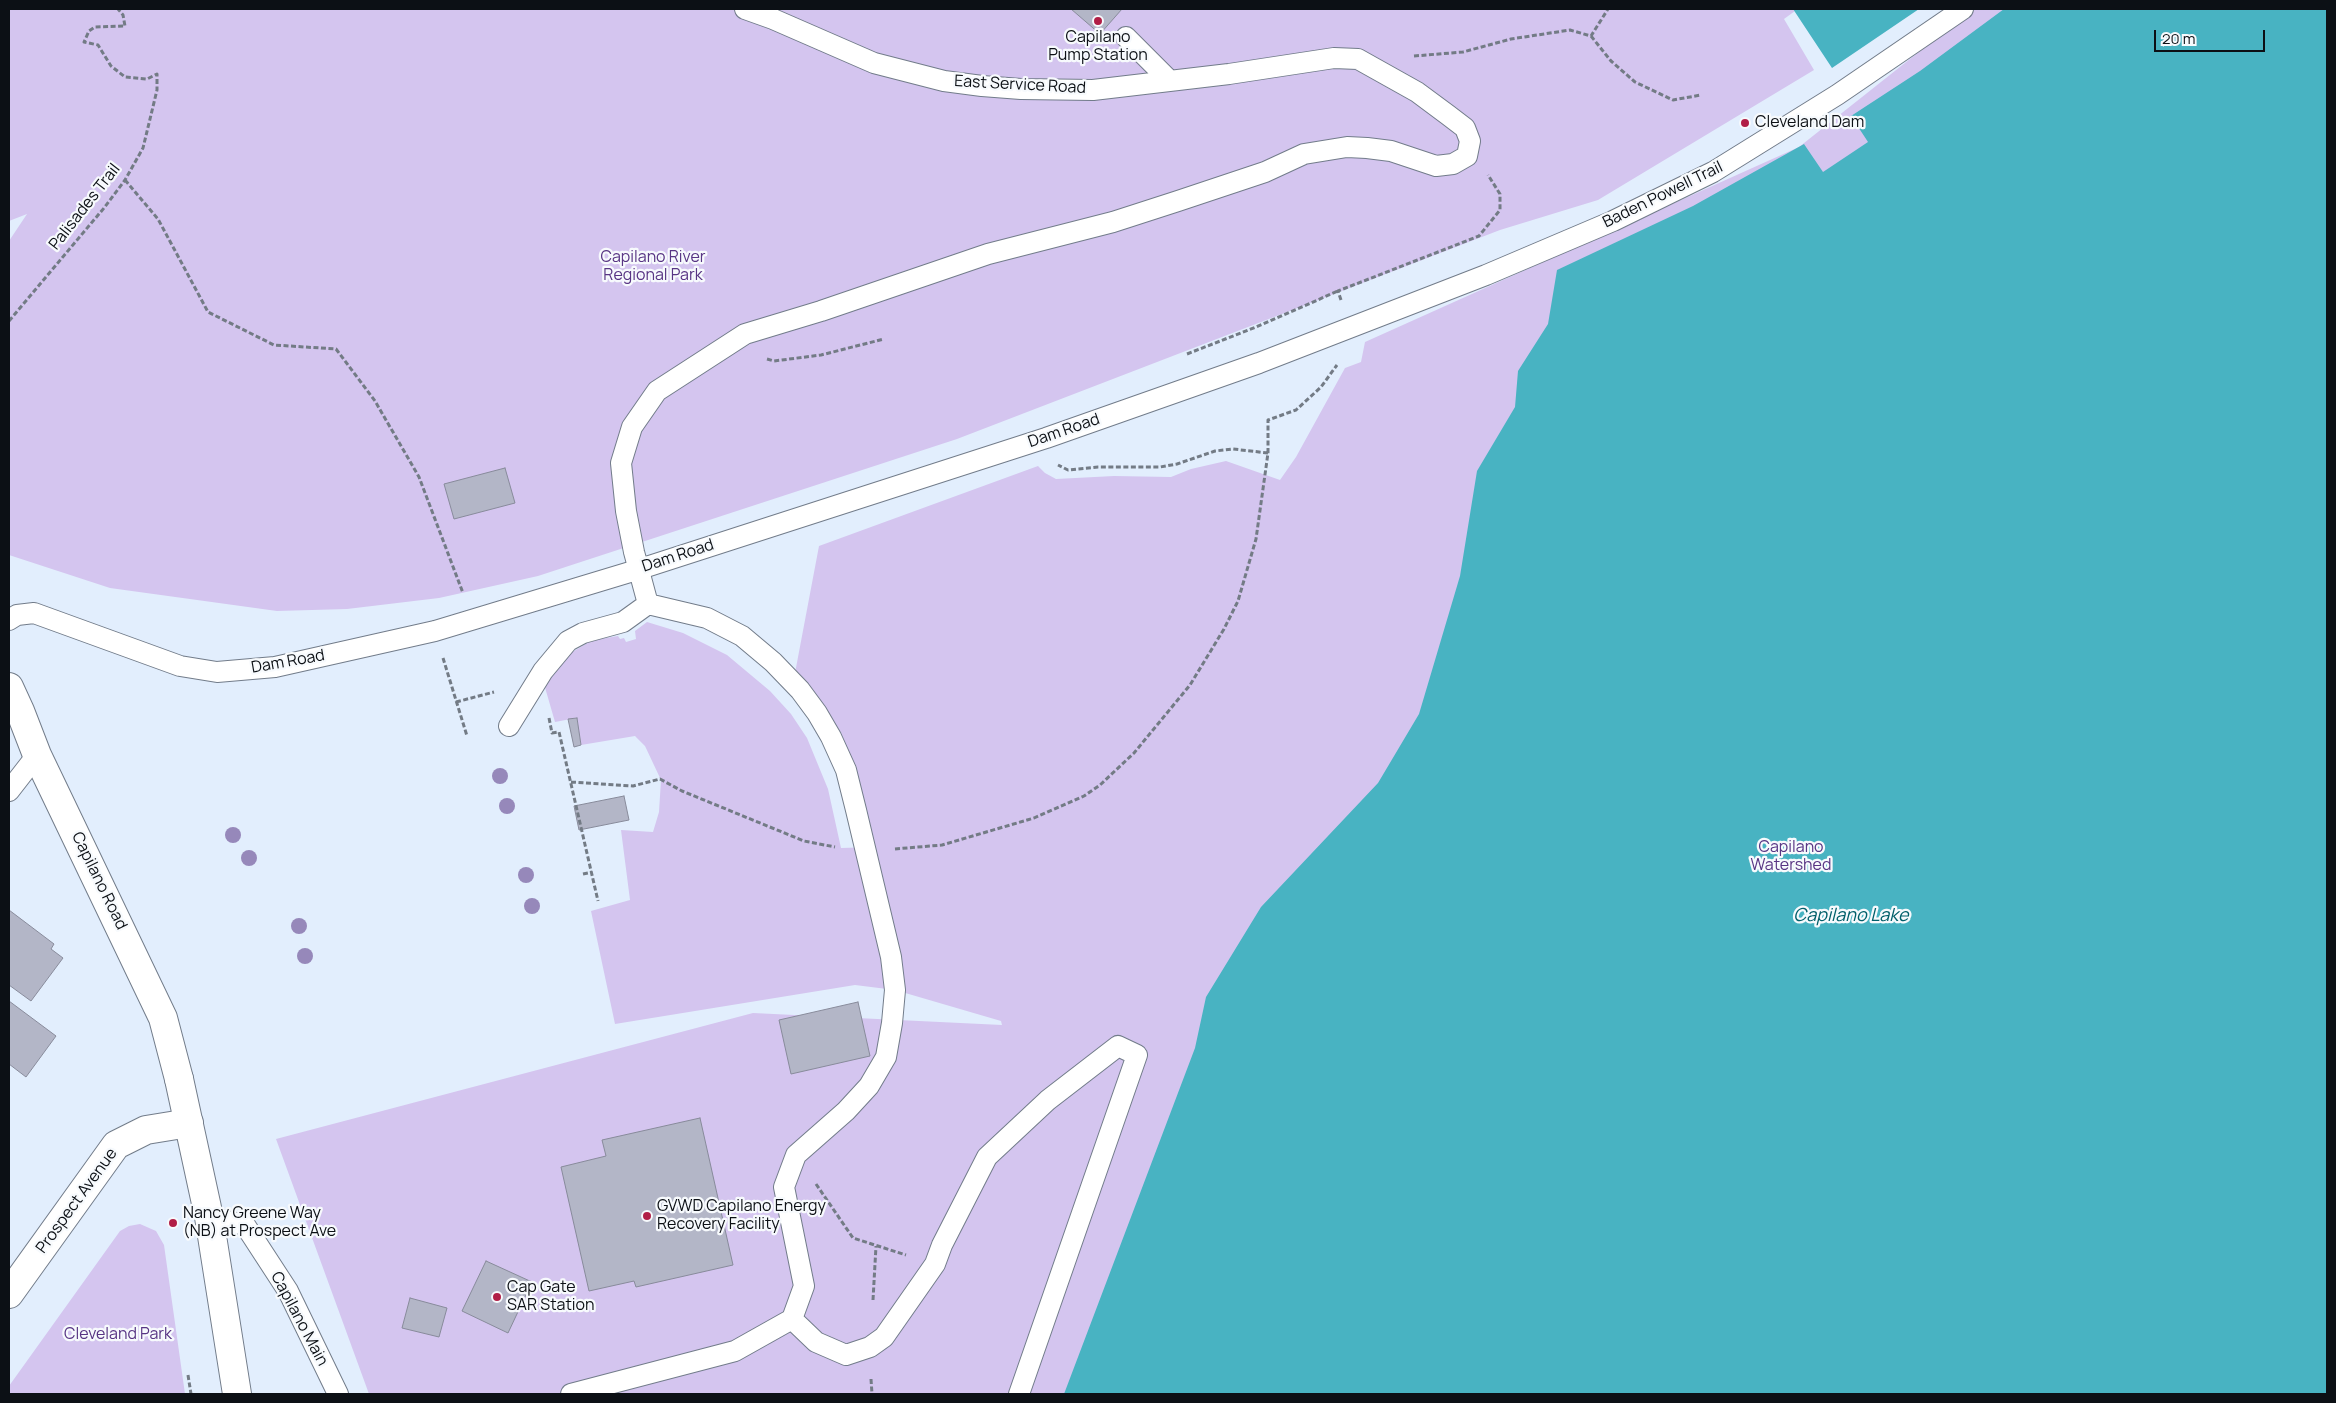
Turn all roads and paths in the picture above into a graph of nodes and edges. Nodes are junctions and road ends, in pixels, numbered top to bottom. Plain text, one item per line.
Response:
1 (118, 9) edge
2 (745, 9) edge
3 (1608, 9) edge
4 (1963, 9) edge
5 (1591, 36) junction
6 (1126, 37) dead end
7 (1412, 57) dead end
8 (1170, 81) junction
9 (1701, 95) dead end
10 (1467, 156) junction
11 (125, 180) junction
12 (1350, 286) dead end
13 (1338, 291) dead end
14 (9, 321) edge
15 (1338, 332) junction
16 (746, 334) junction
17 (884, 339) dead end
18 (1182, 356) dead end
19 (1046, 438) junction
20 (1268, 453) junction
21 (640, 569) junction
22 (455, 598) dead end
23 (648, 604) junction
24 (9, 620) edge
25 (442, 655) dead end
26 (9, 687) edge
27 (509, 726) dead end
28 (559, 732) dead end
29 (467, 736) dead end
30 (37, 755) junction
31 (572, 782) junction
32 (9, 791) edge
33 (865, 852) junction
34 (592, 872) junction
35 (583, 874) dead end
36 (598, 901) dead end
37 (189, 1123) junction
38 (796, 1155) junction
39 (209, 1217) junction
40 (876, 1246) junction
41 (935, 1264) junction
42 (9, 1294) edge
43 (792, 1319) junction
44 (870, 1347) junction
45 (188, 1375) dead end
46 (191, 1394) edge
47 (237, 1394) edge
48 (338, 1394) edge
49 (571, 1394) edge
50 (1019, 1394) edge

1 - 11 path, Palisades Trail
2 - 8 lane, East Service Road
3 - 5 path
4 - 15 lane, Baden Powell Trail
5 - 7 path
5 - 9 path
6 - 8 lane
8 - 10 lane, East Service Road
10 - 12 path
10 - 16 lane
11 - 14 path, Palisades Trail
11 - 22 path
13 - 18 path
15 - 19 lane, Dam Road
15 - 20 path
16 - 17 path
16 - 21 lane
19 - 20 path
19 - 21 lane, Dam Road
20 - 33 path
21 - 23 lane
21 - 24 lane, Dam Road
23 - 27 lane
23 - 33 lane
25 - 29 path
26 - 30 street, Capilano Road
28 - 31 path
30 - 32 lane
30 - 37 street, Capilano Road
31 - 33 path
31 - 34 path
33 - 38 lane
34 - 35 path
34 - 36 path
37 - 39 street, Capilano Road
37 - 42 street, Prospect Avenue
38 - 40 path
38 - 43 lane
39 - 47 street, Capilano Road
39 - 48 lane, Capilano Main
40 - 41 path
40 - 44 path
41 - 44 lane
41 - 50 lane
43 - 44 lane
43 - 49 lane
45 - 46 path

